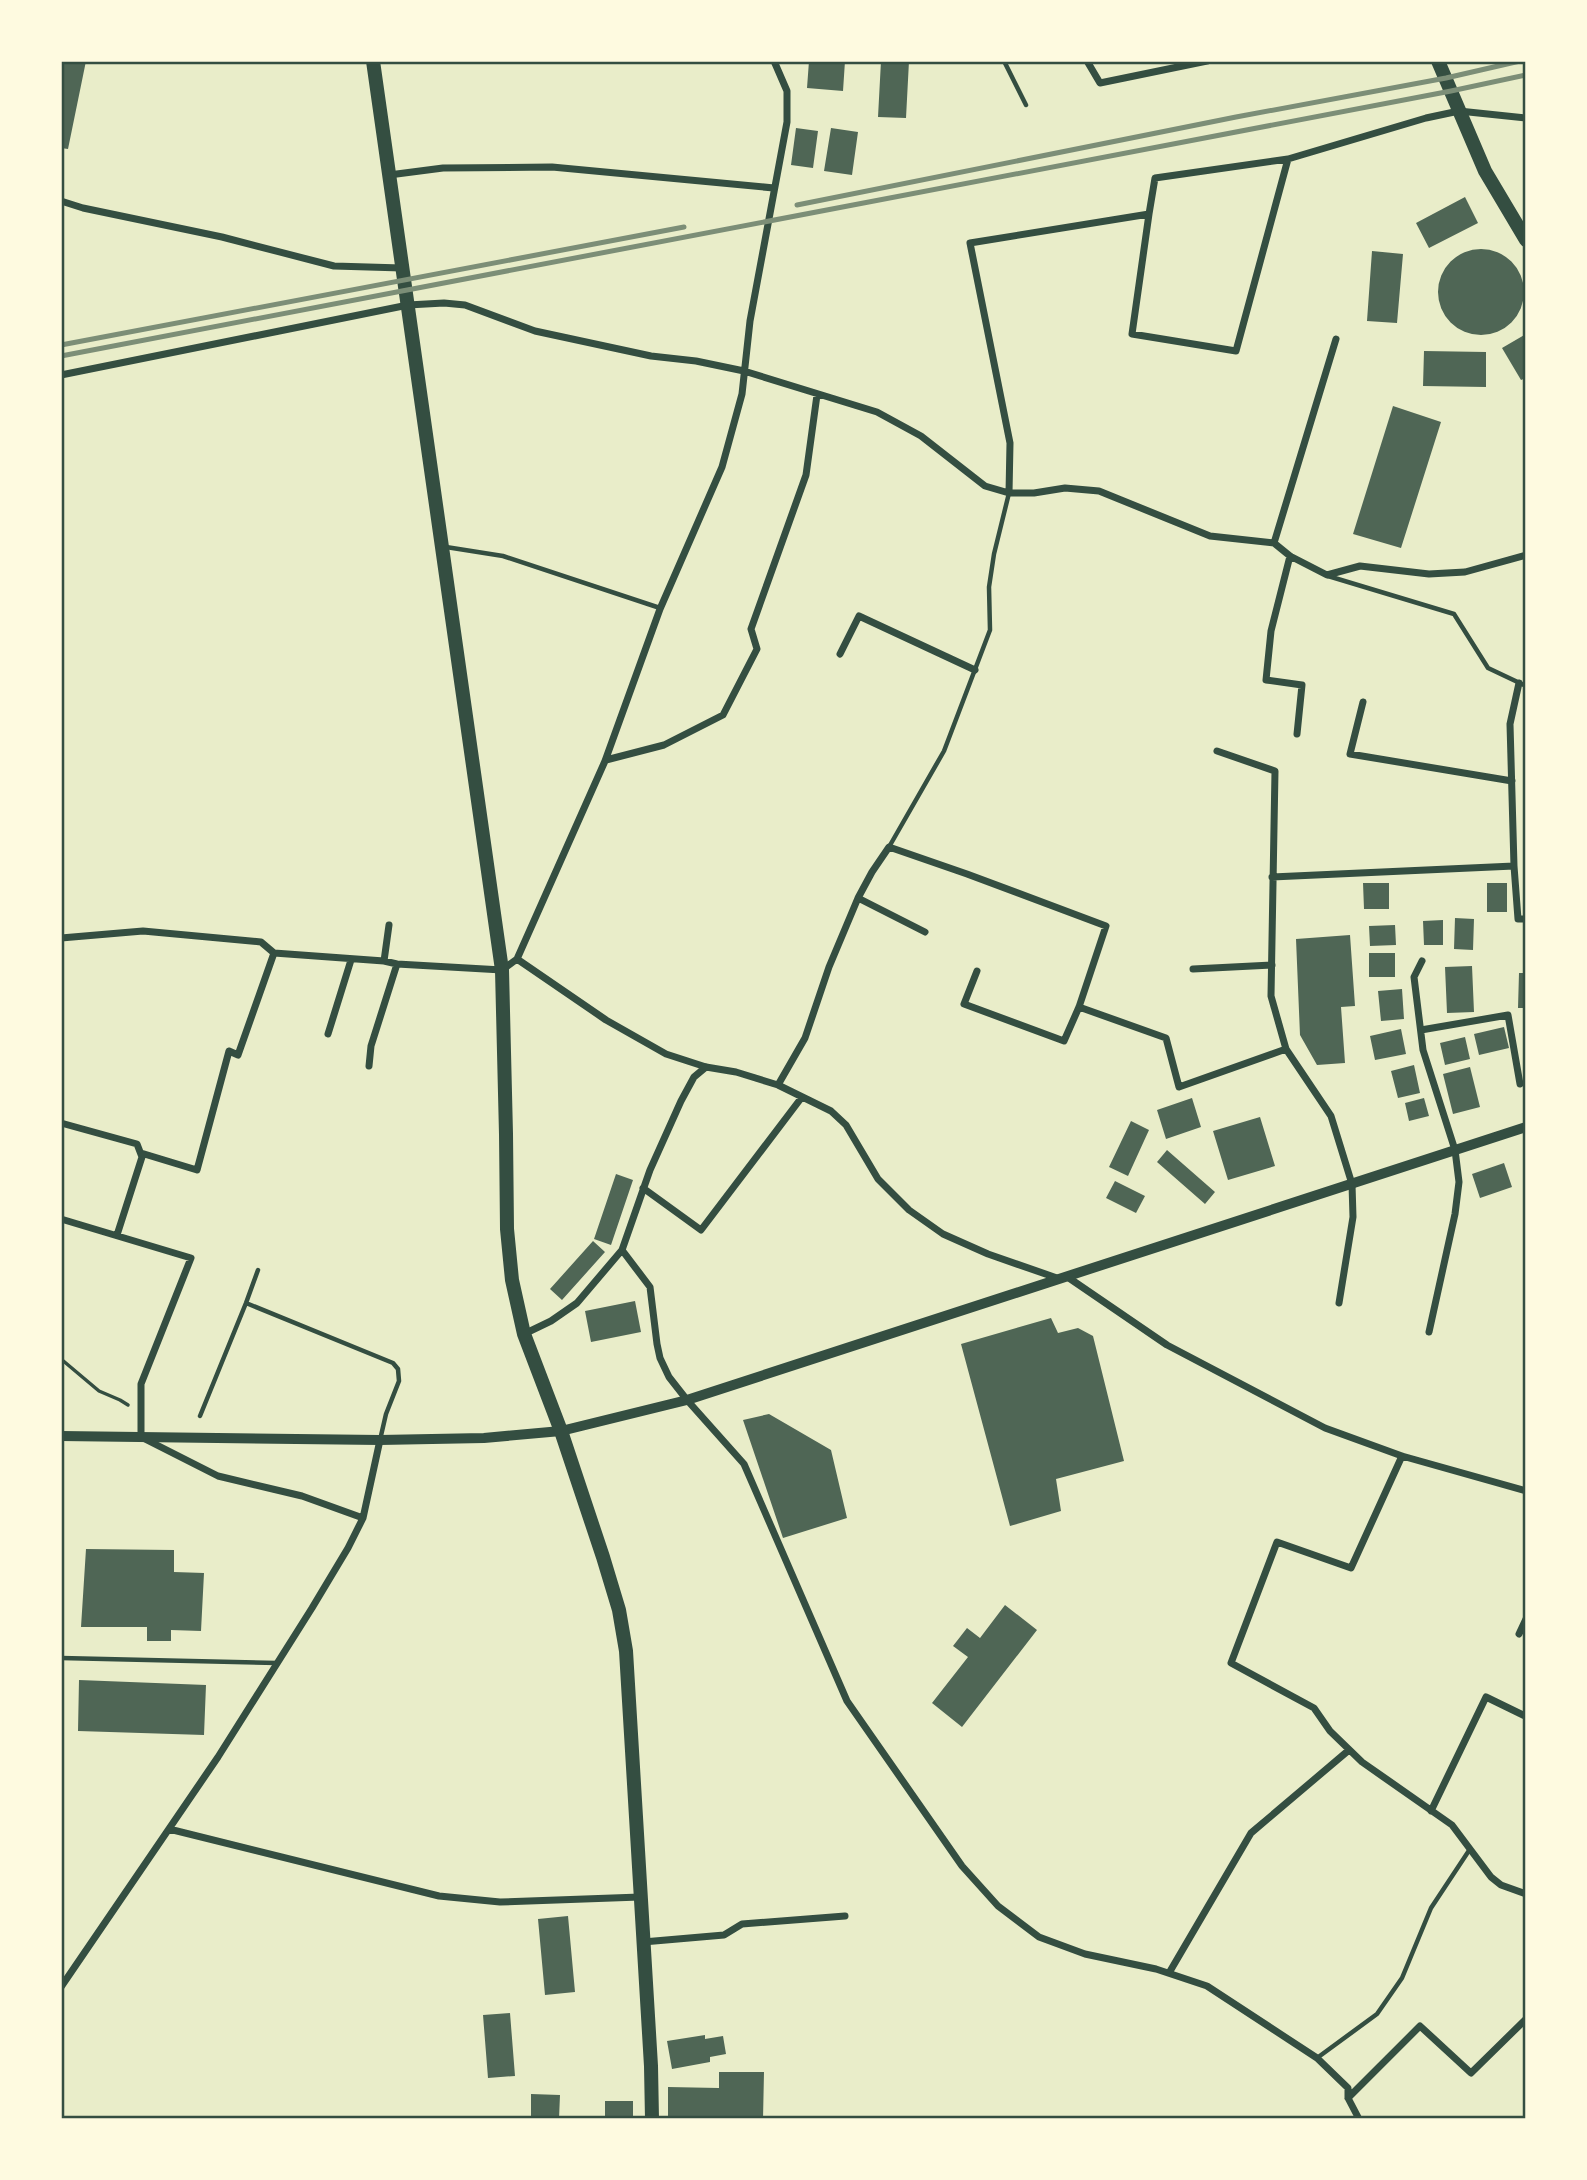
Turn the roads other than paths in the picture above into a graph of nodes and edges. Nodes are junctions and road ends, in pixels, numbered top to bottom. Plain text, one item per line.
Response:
1 (373, 61) edge
2 (774, 61) edge
3 (1004, 61) edge
4 (1087, 61) edge
5 (1207, 61) edge
6 (1438, 61) edge
7 (1026, 105) dead end
8 (1459, 111) junction
9 (1526, 118) edge
10 (1288, 159) junction
11 (389, 175) junction
12 (774, 188) junction
13 (61, 201) edge
14 (1149, 214) junction
15 (1526, 240) edge
16 (402, 268) junction
17 (408, 305) junction
18 (1336, 339) dead end
19 (744, 371) junction
20 (61, 375) edge
21 (817, 395) junction
22 (1009, 493) junction
23 (1274, 543) junction
24 (442, 547) junction
25 (1526, 555) edge
26 (1290, 556) junction
27 (1328, 575) junction
28 (660, 609) junction
29 (840, 654) dead end
30 (975, 670) junction
31 (1522, 684) edge
32 (1363, 702) dead end
33 (1297, 734) dead end
34 (1217, 751) dead end
35 (606, 760) junction
36 (1512, 781) junction
37 (889, 847) junction
38 (1514, 866) junction
39 (1272, 877) junction
40 (858, 898) junction
41 (1526, 919) edge
42 (389, 925) dead end
43 (925, 932) dead end
44 (61, 938) edge
45 (274, 953) junction
46 (517, 959) junction
47 (351, 960) junction
48 (384, 961) junction
49 (1422, 961) dead end
50 (397, 964) junction
51 (1272, 965) junction
52 (1193, 969) dead end
53 (502, 970) junction
54 (977, 971) dead end
55 (1079, 1007) junction
56 (1421, 1030) junction
57 (328, 1034) dead end
58 (1286, 1049) junction
59 (369, 1066) dead end
60 (706, 1067) junction
61 (1520, 1084) dead end
62 (778, 1085) junction
63 (802, 1097) junction
64 (61, 1123) edge
65 (1526, 1127) edge
66 (1455, 1150) junction
67 (141, 1153) junction
68 (1352, 1184) junction
69 (643, 1188) junction
70 (61, 1219) edge
71 (117, 1235) junction
72 (622, 1250) junction
73 (258, 1270) dead end
74 (1061, 1277) junction
75 (246, 1303) junction
76 (1339, 1303) dead end
77 (1429, 1332) dead end
78 (524, 1334) junction
79 (687, 1400) junction
80 (200, 1416) dead end
81 (561, 1431) junction
82 (61, 1436) edge
83 (141, 1437) junction
84 (380, 1440) junction
85 (1402, 1456) junction
86 (1526, 1491) edge
87 (363, 1518) junction
88 (1526, 1619) edge
89 (1519, 1634) dead end
90 (61, 1658) edge
91 (277, 1663) junction
92 (1523, 1715) dead end
93 (1349, 1750) junction
94 (1432, 1811) junction
95 (169, 1829) junction
96 (1470, 1849) junction
97 (1526, 1895) edge
98 (640, 1898) junction
99 (845, 1916) dead end
100 (643, 1942) junction
101 (1169, 1973) junction
102 (61, 1987) edge
103 (1526, 2019) edge
104 (1317, 2058) junction
105 (1348, 2098) junction
106 (652, 2119) edge
107 (1359, 2119) edge

1 - 11 main road
2 - 12 street
3 - 7 lane
4 - 5 street
6 - 8 main road
8 - 9 street
8 - 10 street
8 - 15 main road
10 - 14 street
10 - 14 street
11 - 12 street
11 - 16 main road
12 - 19 street
13 - 16 street
14 - 22 street
16 - 17 main road
17 - 19 street
17 - 20 street
17 - 24 main road
18 - 23 street
19 - 21 street
19 - 28 street
21 - 22 street
21 - 35 street
22 - 23 street
22 - 30 lane
23 - 26 street
24 - 28 lane
24 - 53 main road
25 - 27 street
26 - 27 street
26 - 33 street
27 - 31 lane
28 - 35 street
29 - 30 street
30 - 37 lane
31 - 36 street
32 - 36 street
34 - 39 street
35 - 46 street
36 - 38 street
37 - 40 street
37 - 55 street
38 - 39 street
38 - 41 street
39 - 51 street
40 - 43 street
40 - 62 street
42 - 48 street
44 - 45 street
45 - 47 street
45 - 67 street
46 - 53 street
46 - 60 street
47 - 48 street
47 - 57 street
48 - 50 street
49 - 56 street
50 - 53 street
50 - 59 street
51 - 52 street
51 - 58 street
53 - 78 main road
54 - 55 street
55 - 58 street
56 - 61 street
56 - 66 street
58 - 68 street
60 - 62 street
60 - 69 street
62 - 63 street
63 - 69 street
63 - 74 street
64 - 67 street
65 - 66 street
66 - 68 street
66 - 77 street
67 - 71 street
68 - 74 street
68 - 76 street
69 - 72 street
70 - 71 street
71 - 83 street
72 - 78 street
72 - 79 street
73 - 75 lane
74 - 79 street
74 - 85 street
75 - 80 lane
75 - 84 lane
78 - 81 main road
79 - 81 street
79 - 101 street
81 - 84 street
81 - 98 main road
82 - 83 street
83 - 84 street
83 - 87 street
84 - 87 street
85 - 86 street
85 - 93 street
87 - 91 street
88 - 89 street
90 - 91 lane
91 - 95 street
92 - 94 street
93 - 94 street
93 - 101 street
94 - 96 street
95 - 98 street
95 - 102 street
96 - 97 street
96 - 104 lane
98 - 100 main road
99 - 100 street
100 - 106 main road
101 - 104 street
103 - 105 street
104 - 105 street
105 - 107 street

